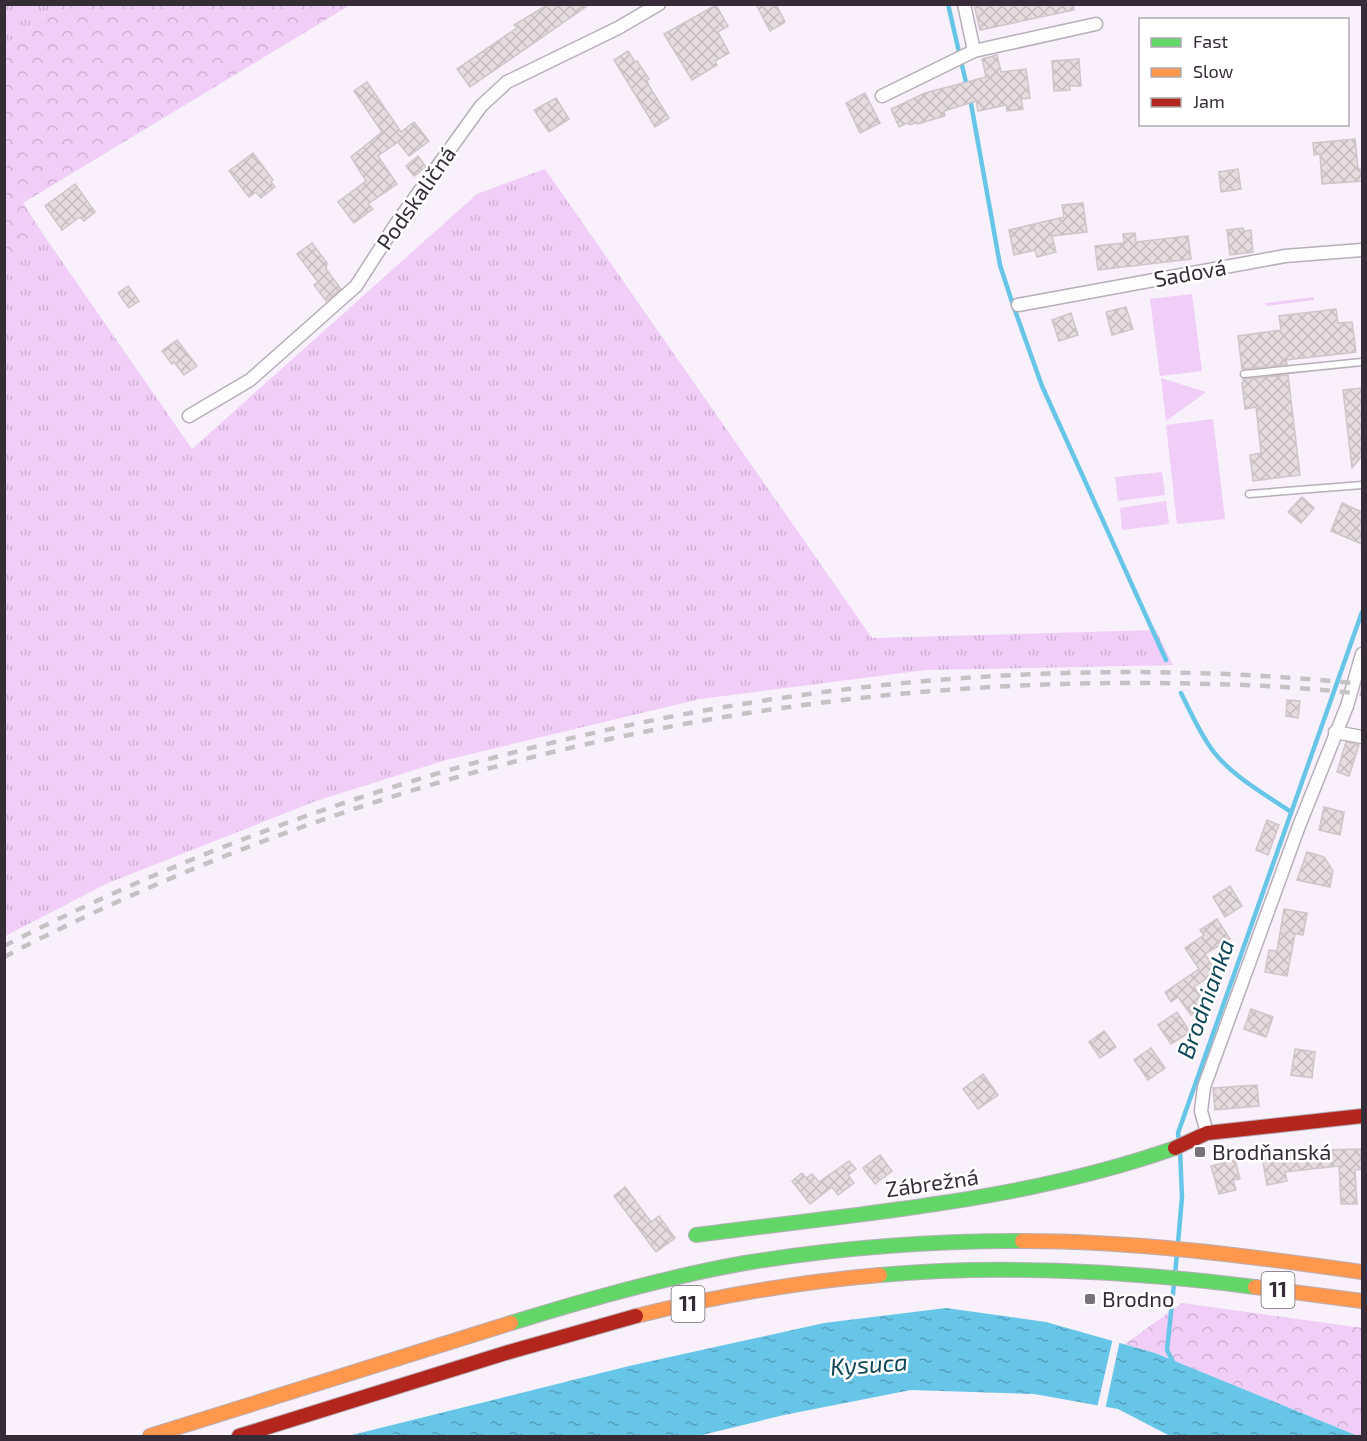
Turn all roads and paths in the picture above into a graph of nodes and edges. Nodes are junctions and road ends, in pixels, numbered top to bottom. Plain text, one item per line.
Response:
1 (659, 4) edge
2 (964, 4) edge
3 (1096, 24) dead end
4 (964, 56) junction
5 (882, 96) dead end
6 (1362, 250) edge
7 (1018, 305) dead end
8 (1362, 362) edge
9 (1244, 374) dead end
10 (189, 416) dead end
11 (1362, 485) edge
12 (1249, 494) dead end
13 (1362, 654) edge
14 (1335, 732) junction
15 (1362, 737) edge
16 (1362, 1116) edge
17 (1207, 1133) junction
18 (696, 1235) dead end
19 (1362, 1272) edge
20 (1362, 1301) edge
21 (150, 1437) edge
22 (239, 1437) edge

1 - 10 street, Podskaličná
2 - 4 street
3 - 4 street
4 - 5 street
6 - 7 street, Sadová
8 - 9 lane
11 - 12 lane
13 - 14 street
14 - 15 street
14 - 17 street
16 - 17 main road
17 - 18 main road, Zábrežná
19 - 21 main road, 11
20 - 22 main road, 11

